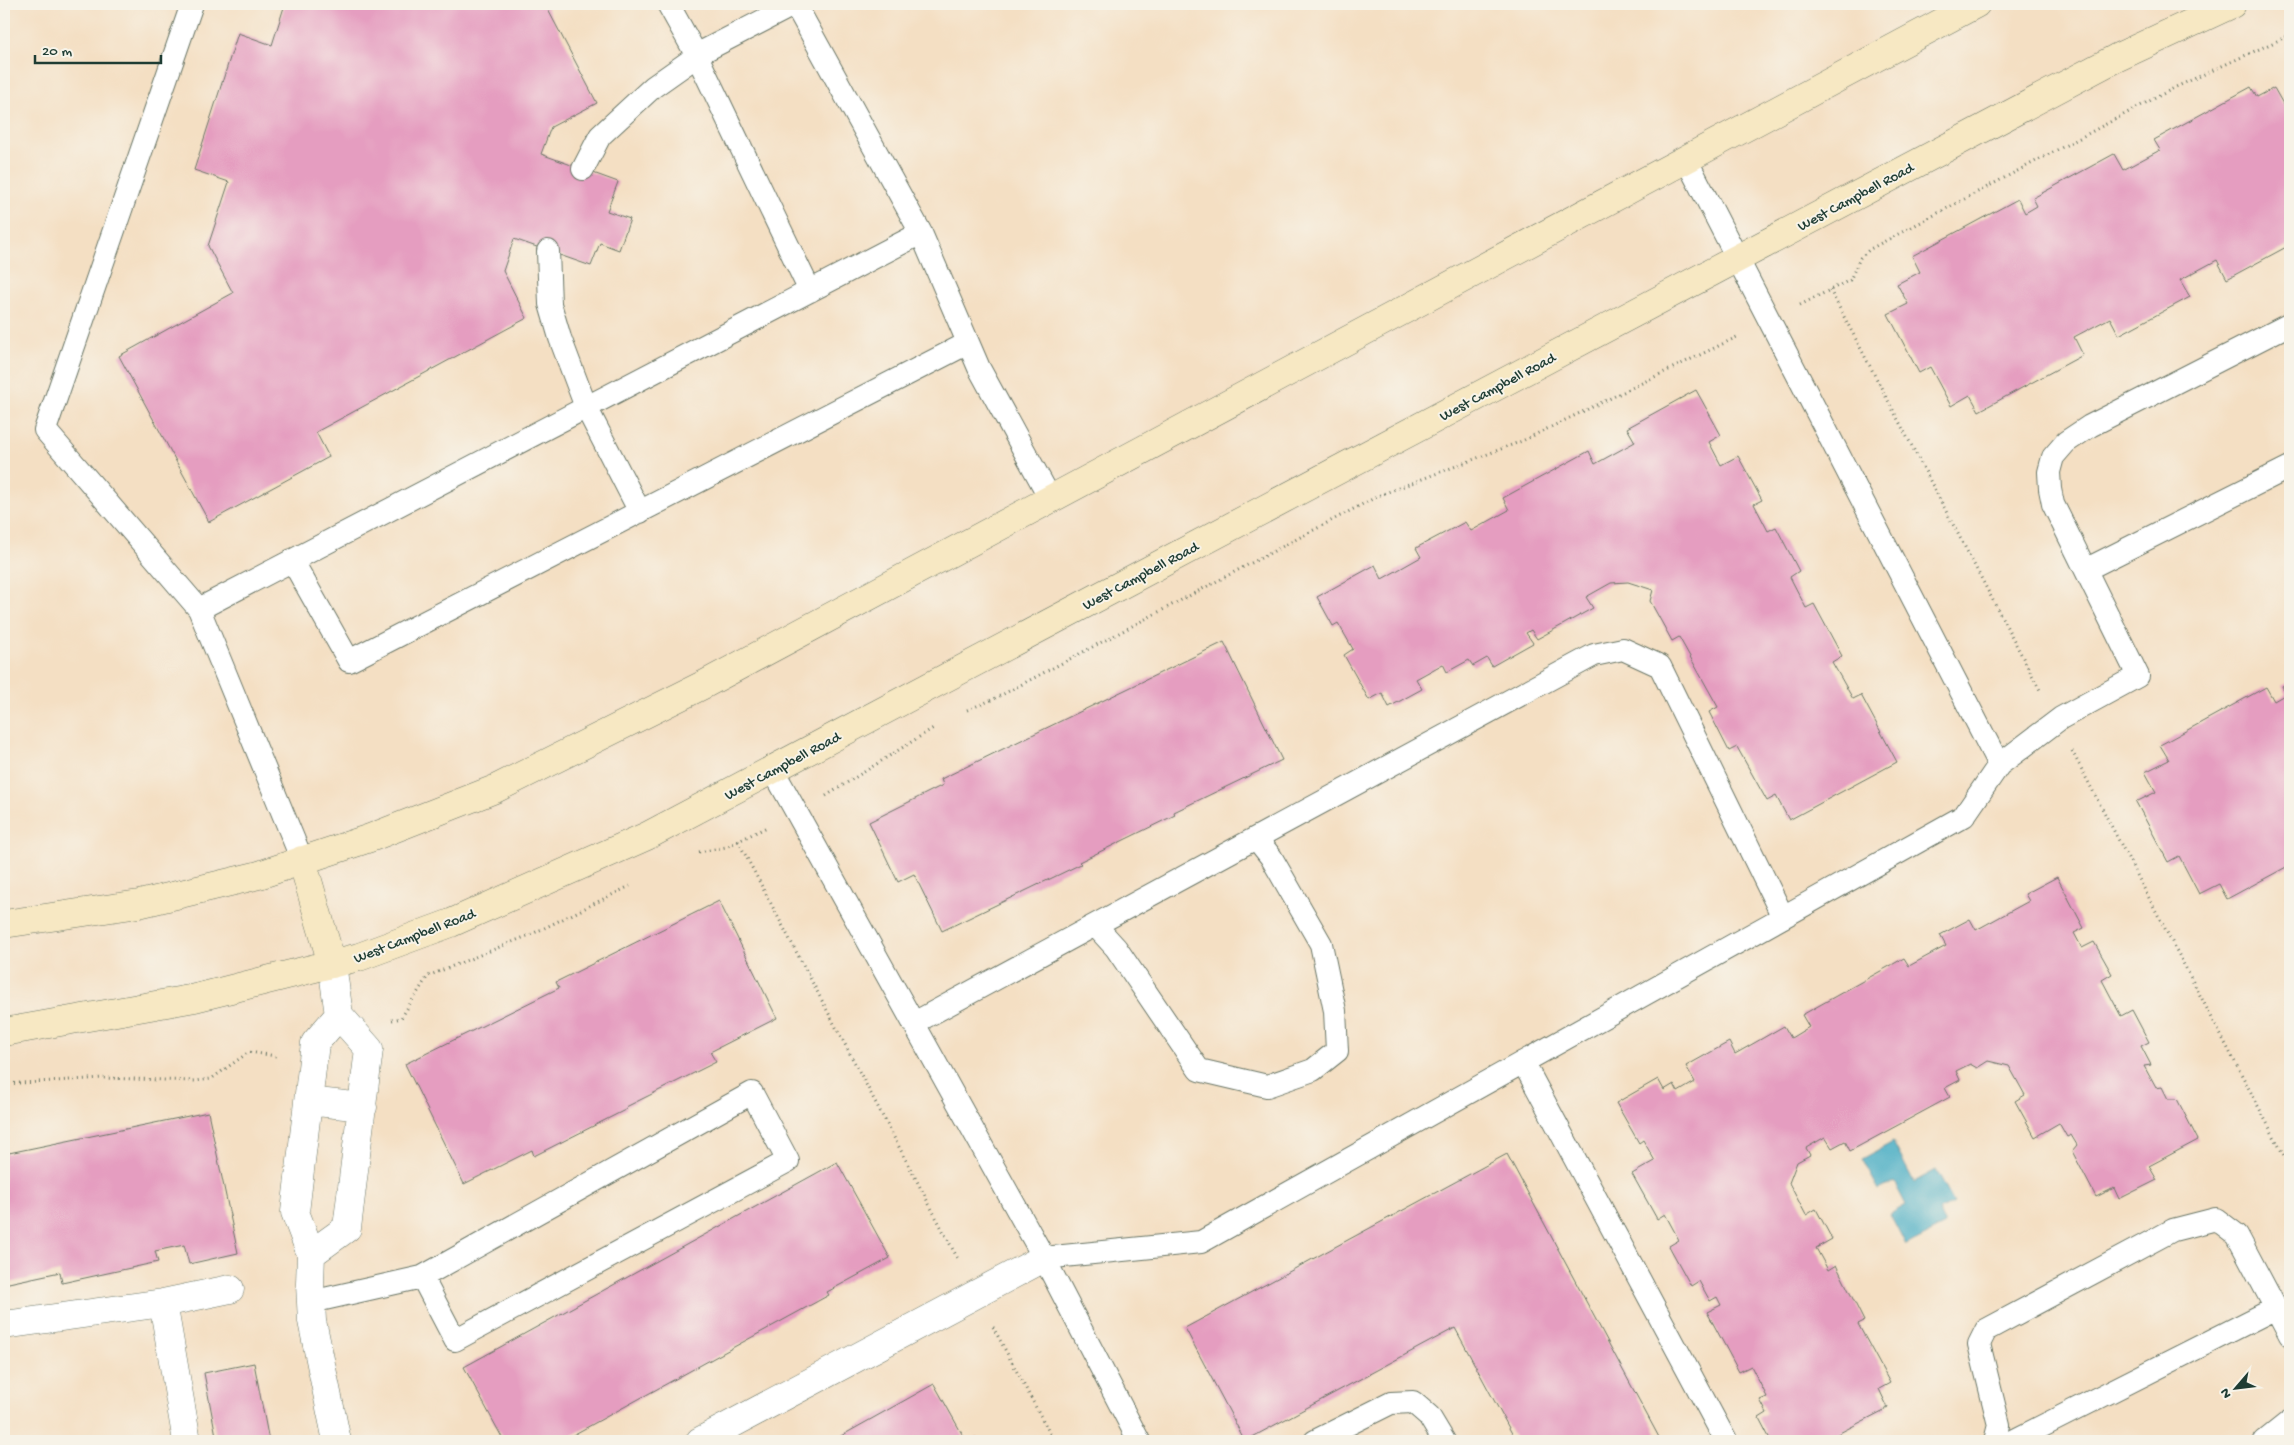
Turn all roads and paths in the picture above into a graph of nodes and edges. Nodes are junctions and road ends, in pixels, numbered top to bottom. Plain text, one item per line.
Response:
1 (192, 4) edge
2 (668, 4) edge
3 (1976, 4) edge
4 (2232, 4) edge
5 (2290, 36) edge
6 (697, 56) junction
7 (1686, 159) junction
8 (583, 169) dead end
9 (921, 233) junction
10 (548, 251) dead end
11 (1738, 258) junction
12 (810, 290) junction
13 (1830, 290) junction
14 (1809, 300) dead end
15 (2290, 324) edge
16 (968, 343) junction
17 (1718, 347) dead end
18 (586, 407) junction
19 (2290, 467) edge
20 (1050, 498) junction
21 (640, 512) junction
22 (292, 560) junction
23 (2087, 568) junction
24 (199, 609) junction
25 (2043, 695) dead end
26 (963, 712) dead end
27 (937, 726) dead end
28 (2074, 754) dead end
29 (1999, 765) junction
30 (773, 770) junction
31 (834, 792) dead end
32 (772, 824) dead end
33 (1256, 838) junction
34 (738, 841) junction
35 (692, 856) dead end
36 (302, 860) junction
37 (639, 882) dead end
38 (1783, 917) junction
39 (4, 924) edge
40 (1095, 924) junction
41 (332, 964) junction
42 (339, 1015) junction
43 (387, 1021) dead end
44 (914, 1023) junction
45 (4, 1032) edge
46 (278, 1056) dead end
47 (1523, 1062) junction
48 (4, 1084) edge
49 (308, 1101) junction
50 (363, 1107) junction
51 (2290, 1167) edge
52 (311, 1254) junction
53 (1044, 1258) junction
54 (961, 1265) dead end
55 (422, 1277) junction
56 (230, 1289) dead end
57 (311, 1302) junction
58 (163, 1303) junction
59 (2276, 1308) junction
60 (989, 1318) dead end
61 (4, 1325) edge
62 (2290, 1335) edge
63 (2290, 1421) edge
64 (187, 1441) edge
65 (337, 1441) edge
66 (700, 1441) edge
67 (1054, 1441) edge
68 (1139, 1441) edge
69 (1315, 1441) edge
70 (1444, 1441) edge
71 (1726, 1441) edge
72 (1995, 1441) edge
73 (2013, 1441) edge
74 (2264, 1441) edge

1 - 24 lane
2 - 6 lane
3 - 7 main road
4 - 11 main road, West Campbell Road
5 - 13 path
6 - 8 lane
6 - 9 lane
6 - 12 lane
7 - 11 lane
7 - 20 main road
9 - 12 lane
9 - 16 lane
10 - 18 lane
11 - 29 lane
11 - 30 main road, West Campbell Road
12 - 18 lane
13 - 14 path
13 - 25 path
15 - 23 lane
16 - 20 lane
16 - 21 lane
17 - 26 path
18 - 21 lane
18 - 22 lane
19 - 23 lane
20 - 36 main road
21 - 22 lane
22 - 24 lane
23 - 29 lane
24 - 36 lane
27 - 31 path
28 - 51 path
29 - 38 lane
30 - 41 main road, West Campbell Road
30 - 44 lane
32 - 34 path
33 - 38 lane
33 - 40 lane
33 - 40 lane
34 - 35 path
34 - 54 path
36 - 39 main road
36 - 41 main road
37 - 43 path
38 - 47 lane
40 - 44 lane
41 - 42 street
41 - 45 main road, West Campbell Road
42 - 49 street
42 - 50 street
44 - 53 lane
46 - 48 path
47 - 53 lane
47 - 71 lane
49 - 50 street
49 - 52 street
50 - 52 street
52 - 57 street
53 - 66 street
53 - 68 lane
55 - 55 lane
55 - 57 lane
56 - 58 street
57 - 65 street
58 - 61 street
58 - 64 street
59 - 62 lane
59 - 72 lane
59 - 73 lane
60 - 67 path
63 - 74 lane
69 - 70 lane

